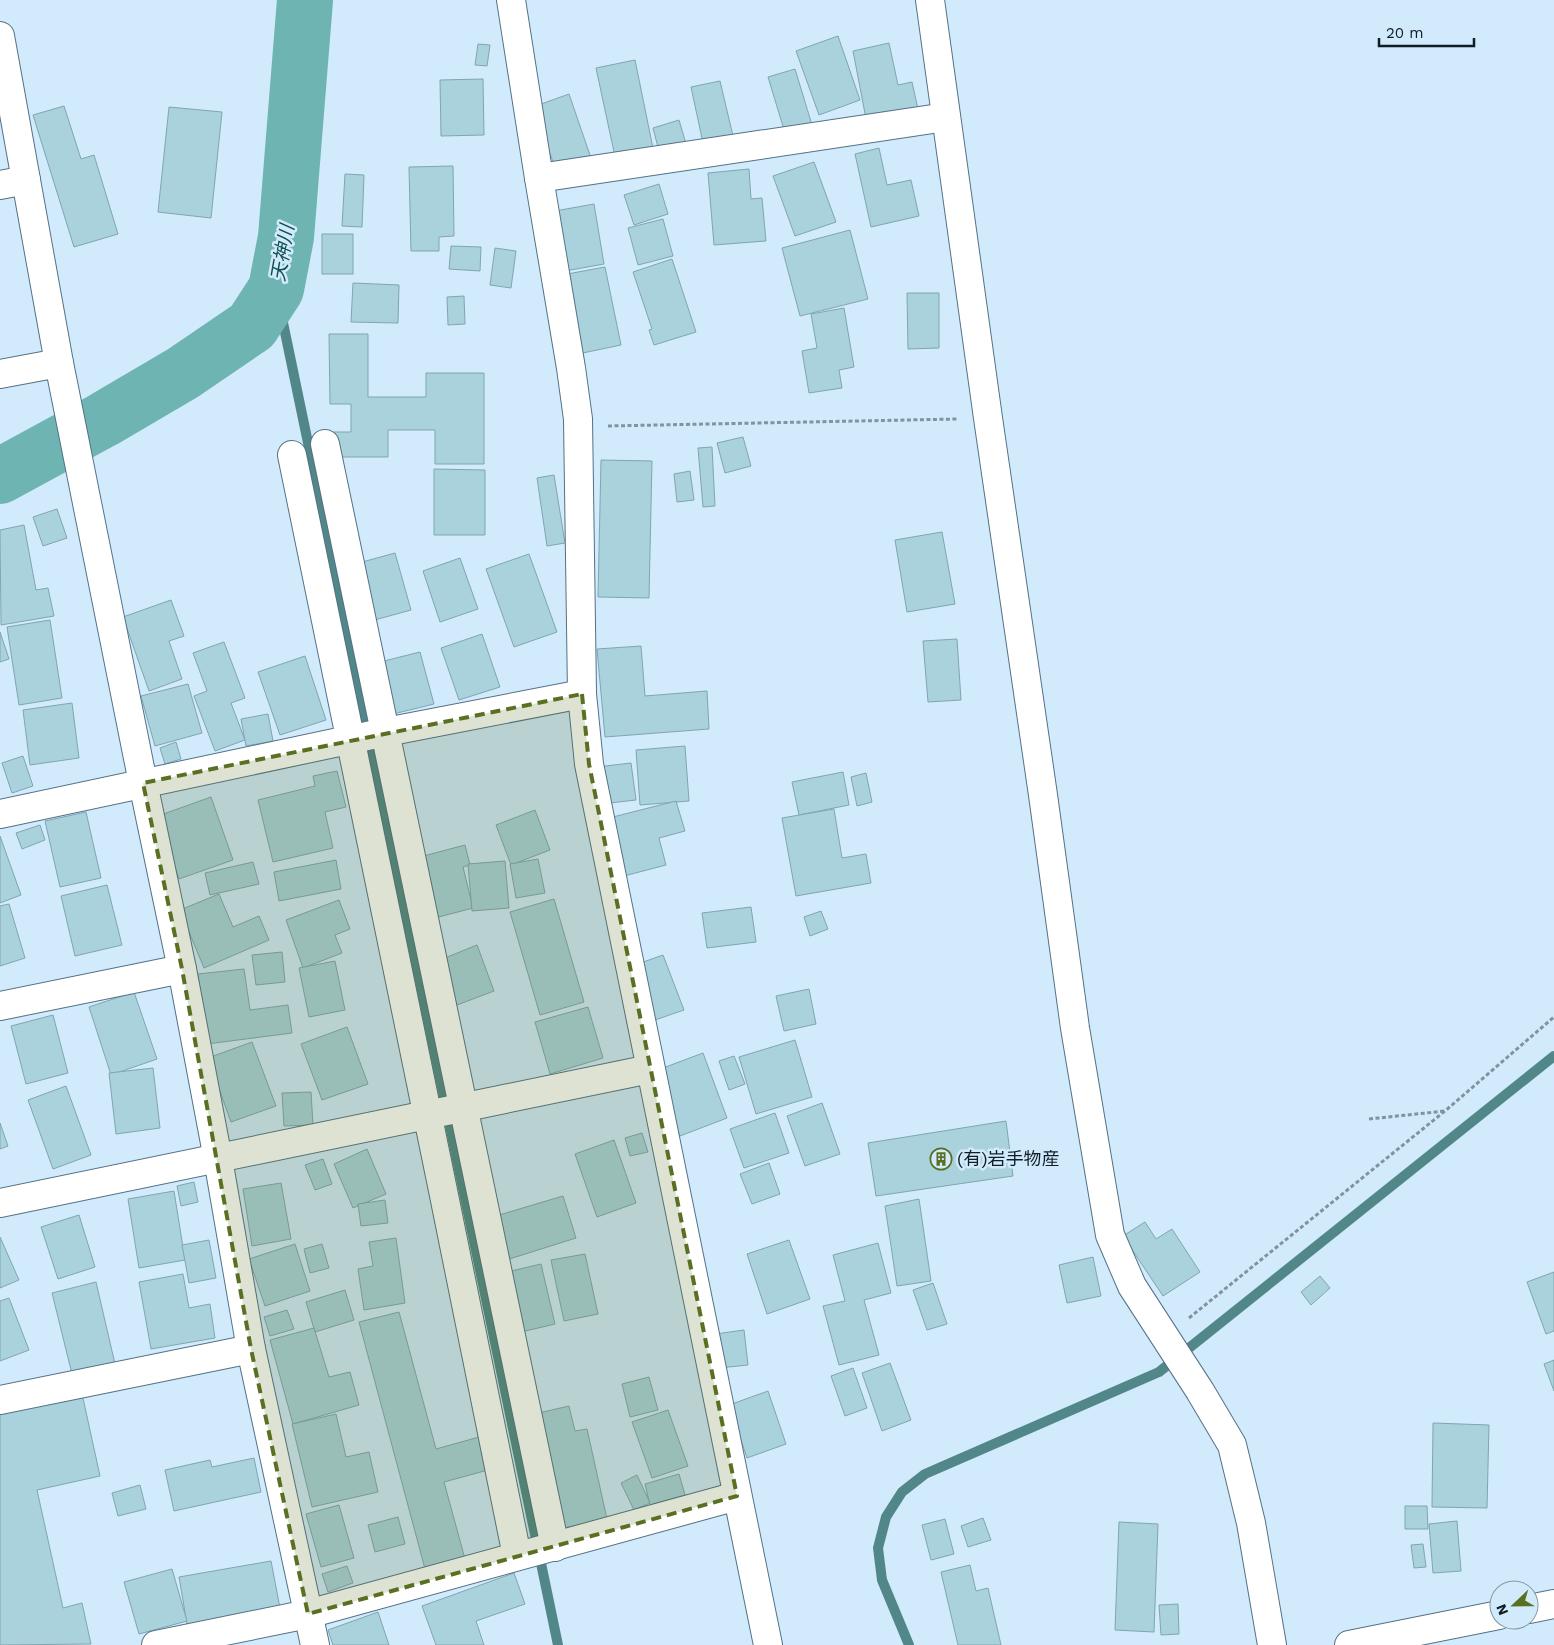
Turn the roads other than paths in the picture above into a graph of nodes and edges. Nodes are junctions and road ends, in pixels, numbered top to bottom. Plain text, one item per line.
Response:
1 (511, 0) edge
2 (930, 0) edge
3 (0, 36) edge
4 (946, 117) junction
5 (538, 178) junction
6 (13, 182) edge
7 (59, 363) junction
8 (0, 374) edge
9 (325, 444) dead end
10 (292, 455) dead end
11 (582, 694) junction
12 (386, 732) junction
13 (352, 739) junction
14 (143, 783) junction
15 (0, 814) edge
16 (182, 969) junction
17 (0, 1006) edge
18 (650, 1069) junction
19 (463, 1108) junction
20 (427, 1116) junction
21 (218, 1158) junction
22 (0, 1203) edge
23 (251, 1349) junction
24 (0, 1400) edge
25 (737, 1496) junction
26 (555, 1547) junction
27 (517, 1556) junction
28 (1554, 1604) edge
29 (1539, 1607) edge
30 (308, 1614) junction
31 (1489, 1617) edge
32 (156, 1645) edge
33 (315, 1645) edge
34 (768, 1645) edge
35 (1272, 1645) edge
36 (1349, 1645) edge

1 - 5 street
2 - 4 street
3 - 6 street
4 - 5 street
4 - 35 street
5 - 11 street
6 - 7 street
7 - 8 street
7 - 14 street
9 - 12 street
10 - 13 street
11 - 12 street
11 - 18 street
12 - 13 street
12 - 19 street
13 - 14 street
13 - 20 street
14 - 15 street
14 - 16 street
16 - 17 street
16 - 21 street
18 - 19 street
18 - 25 street
19 - 20 street
19 - 26 street
20 - 21 street
20 - 27 street
21 - 22 street
21 - 23 street
23 - 24 street
23 - 30 street
25 - 26 street
25 - 34 street
26 - 27 street
27 - 30 street
28 - 29 street
30 - 32 street
30 - 33 street
31 - 36 street

